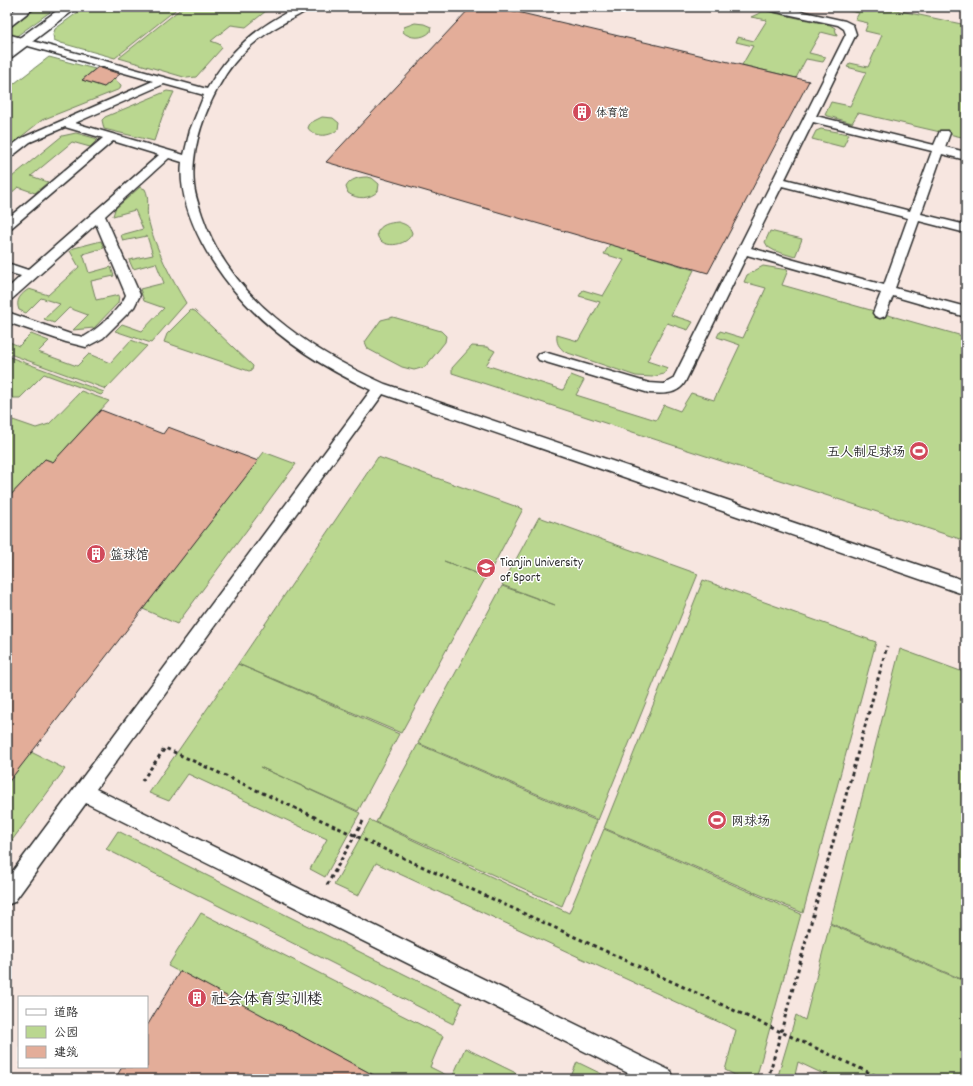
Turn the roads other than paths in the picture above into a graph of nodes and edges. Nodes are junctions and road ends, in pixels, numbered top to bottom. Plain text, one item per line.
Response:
1 (28, 7) edge
2 (71, 7) edge
3 (305, 7) edge
4 (768, 7) edge
5 (961, 7) edge
6 (966, 8) edge
7 (7, 22) edge
8 (7, 36) edge
9 (25, 41) junction
10 (7, 54) edge
11 (163, 80) junction
12 (210, 93) junction
13 (810, 118) junction
14 (64, 124) junction
15 (944, 133) dead end
16 (111, 137) junction
17 (938, 149) junction
18 (167, 154) junction
19 (7, 155) edge
20 (966, 156) edge
21 (189, 160) junction
22 (778, 181) junction
23 (98, 215) junction
24 (915, 216) junction
25 (7, 225) edge
26 (966, 229) edge
27 (744, 250) junction
28 (7, 267) edge
29 (30, 275) junction
30 (888, 291) junction
31 (7, 296) edge
32 (966, 312) edge
33 (880, 313) dead end
34 (7, 317) edge
35 (544, 356) dead end
36 (380, 388) junction
37 (966, 588) edge
38 (82, 792) junction
39 (7, 895) edge
40 (663, 1079) edge

1 - 7 main road
2 - 9 main road
3 - 12 lane
4 - 13 lane
5 - 6 lane
8 - 9 lane
9 - 10 main road
9 - 11 lane
11 - 12 lane
11 - 14 lane
12 - 21 lane
13 - 17 lane
13 - 22 lane
14 - 16 lane
14 - 19 lane
15 - 17 lane
16 - 18 lane
16 - 25 lane
17 - 20 lane
17 - 24 lane
18 - 21 lane
18 - 23 lane
21 - 36 lane
22 - 24 lane
22 - 27 lane
23 - 29 lane
23 - 34 lane
24 - 26 lane
24 - 30 lane
27 - 30 lane
27 - 35 lane
28 - 29 lane
29 - 31 lane
30 - 32 lane
30 - 33 lane
36 - 37 lane
36 - 38 lane
38 - 39 lane
38 - 40 lane

